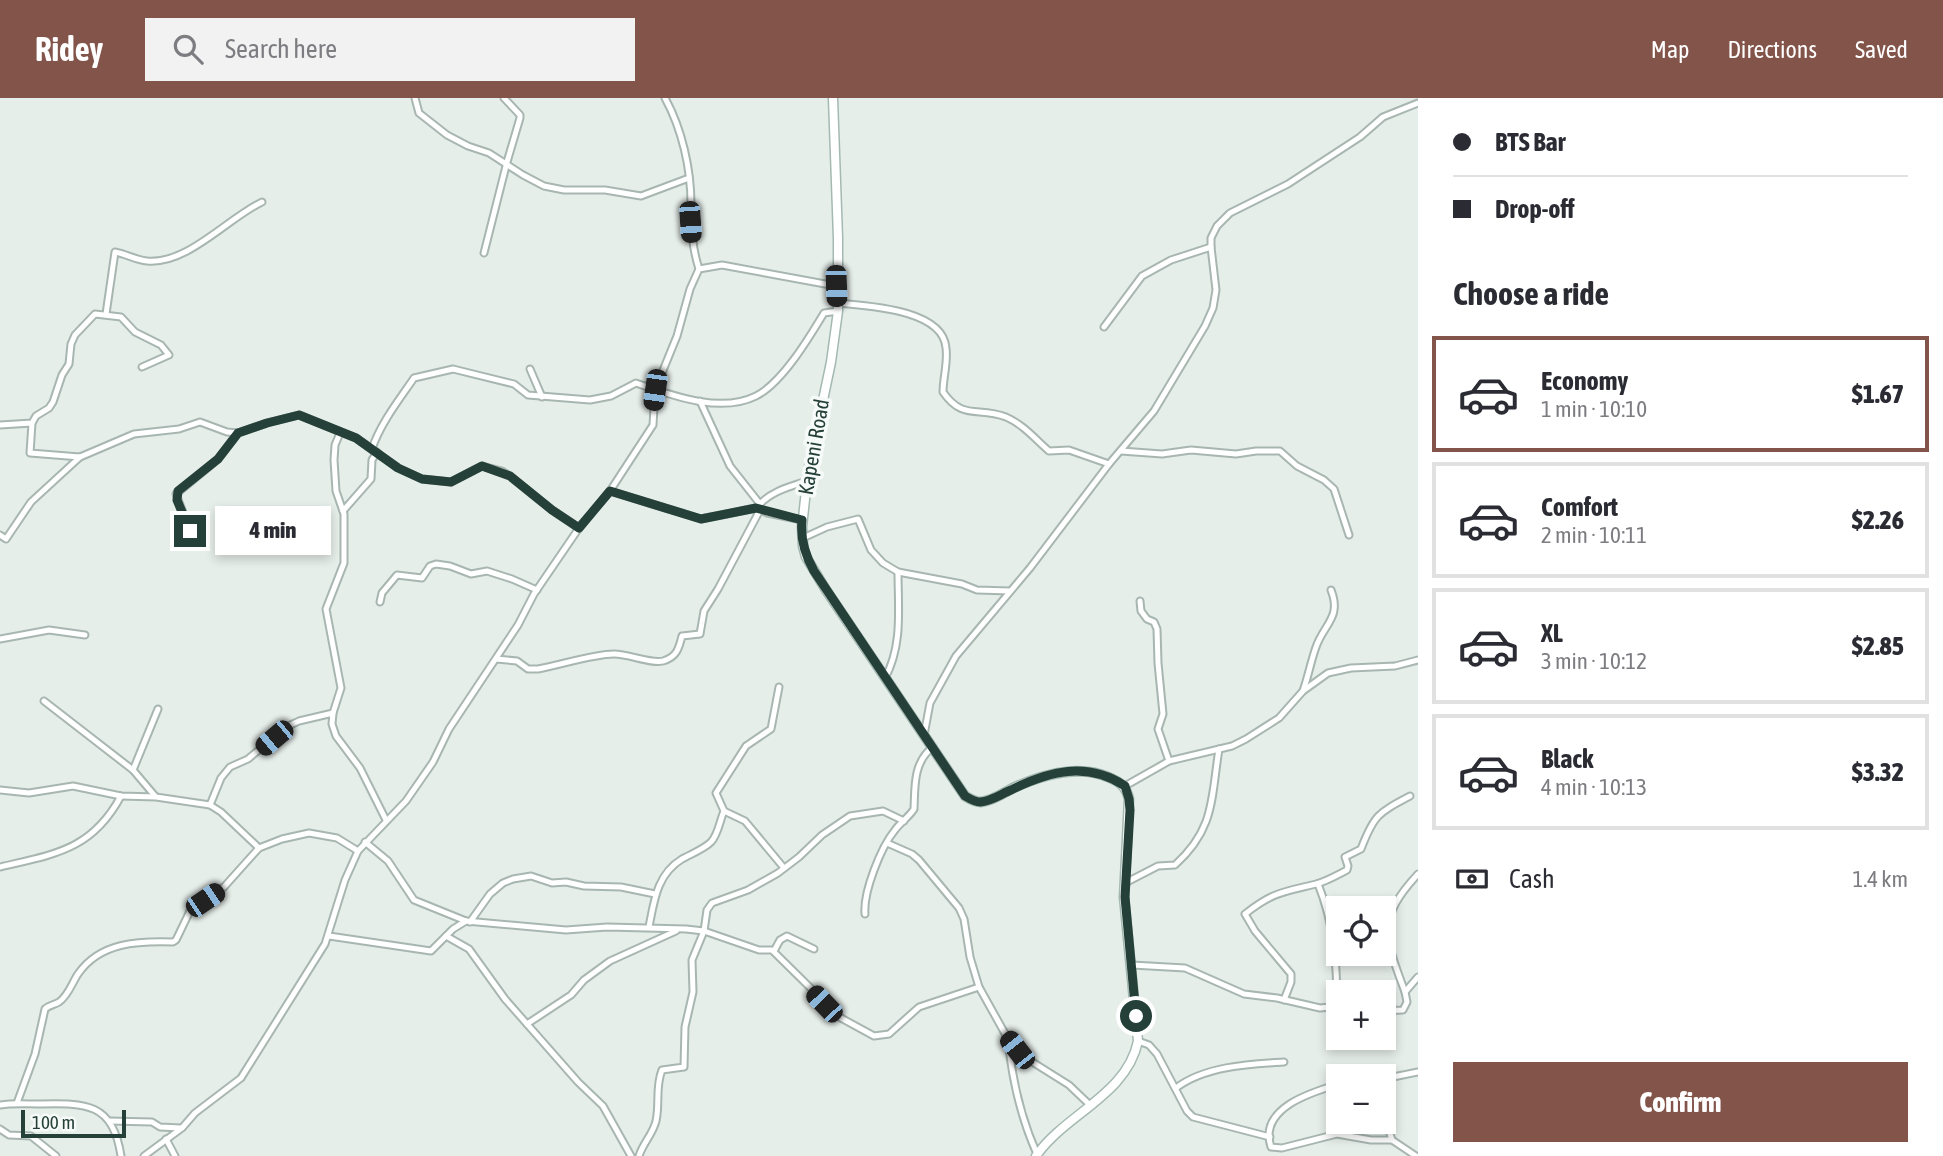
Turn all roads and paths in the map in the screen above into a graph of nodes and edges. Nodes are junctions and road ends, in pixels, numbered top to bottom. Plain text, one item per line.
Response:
1 (415, 98) edge
2 (504, 98) edge
3 (665, 98) edge
4 (835, 100) edge
5 (1418, 103) edge
6 (507, 162) junction
7 (689, 178) junction
8 (262, 202) dead end
9 (1210, 247) junction
10 (484, 253) dead end
11 (699, 269) junction
12 (836, 286) junction
13 (837, 307) junction
14 (106, 314) junction
15 (1104, 327) dead end
16 (142, 367) dead end
17 (530, 369) dead end
18 (655, 390) junction
19 (542, 397) junction
20 (700, 401) junction
21 (32, 423) junction
22 (0, 425) edge
23 (238, 433) junction
24 (340, 433) junction
25 (374, 451) junction
26 (1121, 451) junction
27 (80, 457) junction
28 (1109, 464) junction
29 (807, 481) junction
30 (610, 491) junction
31 (759, 507) junction
32 (343, 511) junction
33 (802, 520) junction
34 (579, 528) junction
35 (190, 531) dead end
36 (0, 535) edge
37 (1349, 535) dead end
38 (802, 538) junction
39 (898, 572) junction
40 (537, 590) junction
41 (1331, 590) dead end
42 (1010, 591) junction
43 (1140, 601) dead end
44 (380, 602) dead end
45 (85, 635) dead end
46 (0, 639) edge
47 (496, 659) junction
48 (1418, 660) edge
49 (885, 678) junction
50 (779, 687) dead end
51 (1303, 691) junction
52 (44, 701) dead end
53 (158, 709) dead end
54 (332, 712) junction
55 (924, 735) junction
56 (933, 747) junction
57 (1219, 749) junction
58 (1169, 761) junction
59 (133, 770) junction
60 (1125, 786) junction
61 (0, 790) edge
62 (121, 796) junction
63 (1410, 796) dead end
64 (156, 797) junction
65 (210, 805) junction
66 (723, 811) junction
67 (386, 820) junction
68 (904, 821) junction
69 (365, 842) junction
70 (887, 843) junction
71 (258, 848) junction
72 (358, 851) junction
73 (0, 867) edge
74 (784, 868) junction
75 (1418, 874) edge
76 (1125, 883) junction
77 (1318, 884) junction
78 (655, 894) junction
79 (1326, 904) edge
80 (1396, 904) edge
81 (866, 914) dead end
82 (468, 922) junction
83 (649, 927) junction
84 (686, 929) junction
85 (704, 932) junction
86 (329, 936) junction
87 (446, 936) junction
88 (814, 949) dead end
89 (774, 951) junction
90 (1132, 965) junction
91 (1394, 966) edge
92 (1418, 977) edge
93 (979, 987) junction
94 (1405, 992) junction
95 (1284, 1000) junction
96 (1326, 1007) edge
97 (1396, 1010) edge
98 (527, 1024) junction
99 (1008, 1039) junction
100 (1138, 1041) junction
101 (1284, 1062) dead end
102 (1418, 1072) edge
103 (1396, 1076) edge
104 (1176, 1088) junction
105 (1326, 1088) edge
106 (17, 1103) junction
107 (0, 1105) edge
108 (1090, 1105) junction
109 (109, 1121) junction
110 (182, 1128) junction
111 (0, 1129) edge
112 (1390, 1134) edge
113 (1270, 1137) junction
114 (166, 1139) junction
115 (1392, 1140) junction
116 (1036, 1155) edge
117 (56, 1156) edge
118 (121, 1156) edge
119 (144, 1156) edge
120 (175, 1156) edge
121 (631, 1156) edge
122 (639, 1156) edge
123 (1416, 1156) edge

1 - 6 street
2 - 6 street
3 - 7 street
4 - 12 main road, Kapeni Road
5 - 9 street
6 - 7 street
6 - 10 street
7 - 11 street
8 - 14 street
9 - 15 street
9 - 26 street
11 - 12 street
11 - 18 street
12 - 13 main road, Kapeni Road
13 - 20 street
13 - 28 street
13 - 29 main road, Kapeni Road
14 - 16 street
14 - 21 street
17 - 19 street
18 - 19 street
18 - 20 street
18 - 30 street
19 - 25 street
20 - 31 street
21 - 22 street
21 - 27 street
23 - 24 street
23 - 27 street
23 - 35 street
24 - 25 street
24 - 32 street
25 - 32 street
25 - 34 street
26 - 28 street
26 - 37 street
27 - 36 street
28 - 42 street
29 - 31 street
29 - 33 main road, Kapeni Road
30 - 31 street
30 - 34 street
31 - 33 street
31 - 47 street
32 - 54 street
33 - 38 main road, Kapeni Road
34 - 40 street
38 - 39 street
38 - 49 main road, Kapeni Road
39 - 42 street
39 - 49 street
40 - 44 street
40 - 47 street
41 - 51 street
42 - 55 street
43 - 58 street
45 - 46 street
47 - 67 street
48 - 51 street
49 - 55 main road, Kapeni Road
50 - 66 street
51 - 57 street
52 - 59 street
53 - 59 street
54 - 65 street
54 - 67 street
55 - 56 main road, Kapeni Road
56 - 60 main road, Kapeni Road
56 - 68 street
57 - 58 street
57 - 76 street
58 - 60 street
59 - 64 street
60 - 76 main road
61 - 62 street
62 - 64 street
62 - 73 street
63 - 77 street
64 - 65 street
65 - 71 street
66 - 74 street
66 - 78 street
67 - 69 street
68 - 70 street
68 - 74 street
69 - 72 street
69 - 82 street
70 - 81 street
70 - 93 street
71 - 72 street
71 - 106 street
72 - 86 street
74 - 85 street
75 - 80 street
76 - 90 main road
77 - 79 street
77 - 95 street
78 - 82 street
78 - 83 street
82 - 83 street
82 - 87 street
83 - 84 street
84 - 85 street
84 - 98 street
85 - 89 street
85 - 122 street
86 - 87 street
86 - 110 street
87 - 98 street
88 - 89 street
89 - 93 street
90 - 95 street
90 - 100 main road
91 - 94 street
92 - 94 street
93 - 99 street
94 - 97 street
95 - 96 street
98 - 121 street
99 - 108 street
99 - 116 street
100 - 104 street
100 - 108 main road
101 - 104 street
102 - 103 street
104 - 113 street
105 - 113 street
106 - 107 street
106 - 109 street
108 - 116 main road
109 - 110 street
109 - 118 street
110 - 114 street
111 - 117 street
112 - 115 street
113 - 115 street
114 - 119 street
114 - 120 street
115 - 123 street

